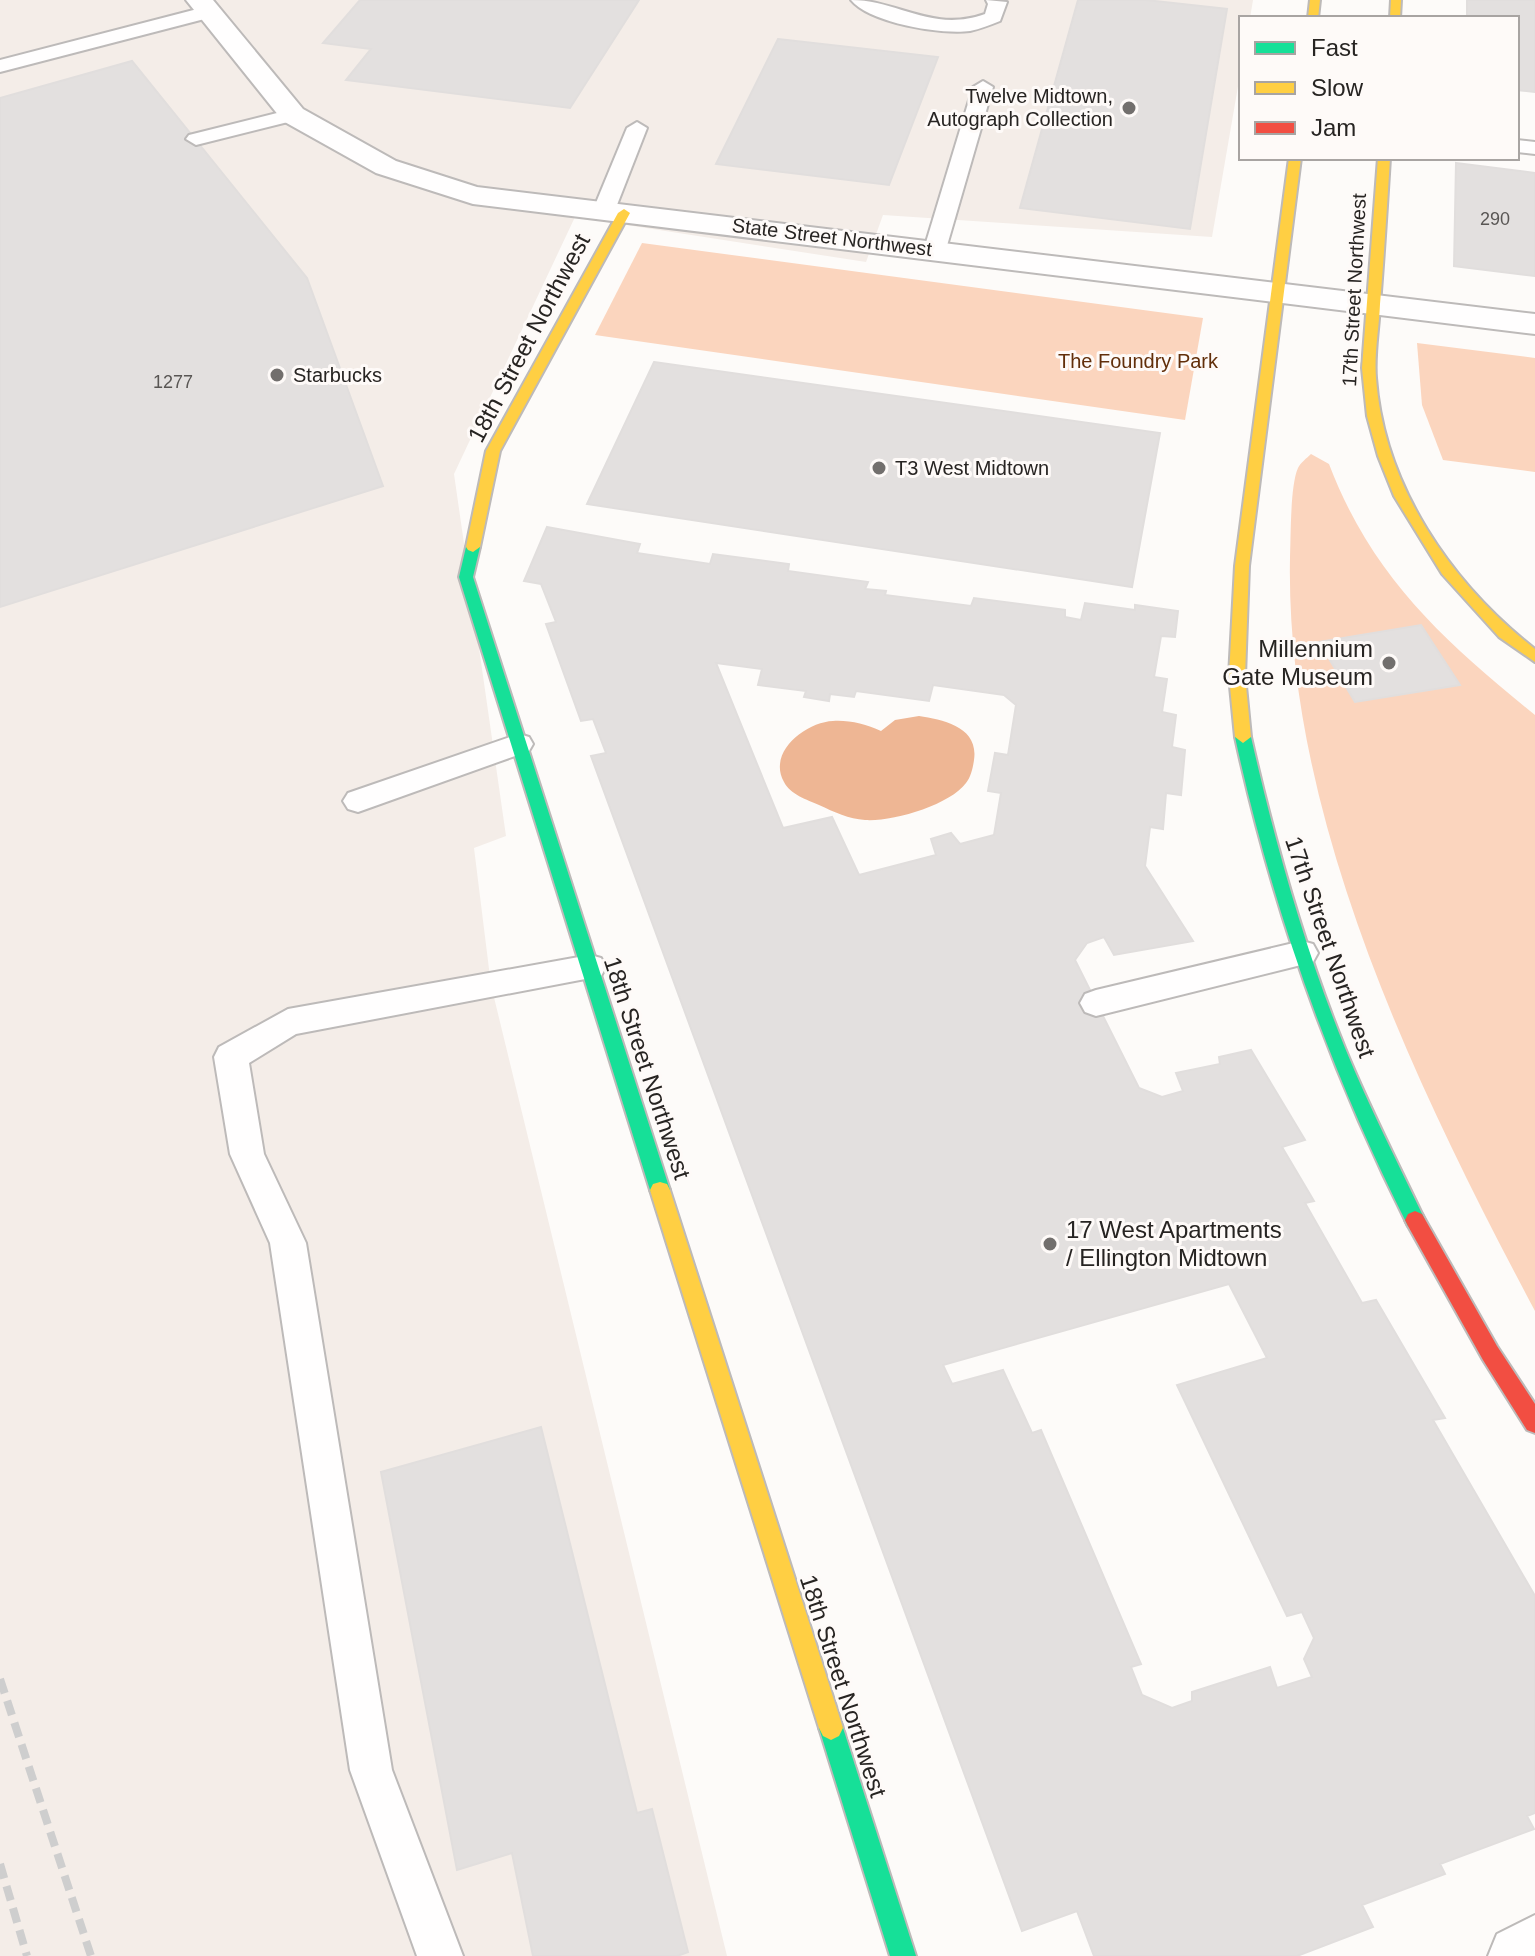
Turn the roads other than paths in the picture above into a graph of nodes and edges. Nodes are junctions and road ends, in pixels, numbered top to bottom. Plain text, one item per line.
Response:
1 (860, 0) edge
2 (995, 0) edge
3 (204, 6) edge
4 (0, 66) edge
5 (986, 78) dead end
6 (293, 115) junction
7 (637, 128) dead end
8 (196, 139) dead end
9 (1295, 160) edge
10 (1384, 160) edge
11 (614, 212) junction
12 (935, 249) junction
13 (1279, 294) junction
14 (1372, 304) junction
15 (1535, 324) edge
16 (1535, 657) edge
17 (519, 744) junction
18 (358, 801) dead end
19 (1302, 953) junction
20 (590, 967) junction
21 (1096, 1003) dead end
22 (1535, 1423) edge
23 (1535, 1946) edge
24 (440, 1956) edge
25 (903, 1956) edge
26 (1519, 1956) edge

1 - 2 lane
3 - 4 lane
3 - 6 street, State Street Northwest
5 - 12 lane
6 - 8 lane
6 - 11 street, State Street Northwest
7 - 11 lane
9 - 13 main road, 17th Street Northwest
10 - 14 main road, 17th Street Northwest
11 - 12 street, State Street Northwest
11 - 17 main road, 18th Street Northwest
12 - 13 street, State Street Northwest
13 - 14 street, State Street Northwest
13 - 19 main road, 17th Street Northwest
14 - 15 street, State Street Northwest
14 - 16 main road, 17th Street Northwest
17 - 18 lane
17 - 20 main road, 18th Street Northwest
19 - 21 lane
19 - 22 main road, 17th Street Northwest
20 - 24 lane
20 - 25 main road, 18th Street Northwest
23 - 26 street

